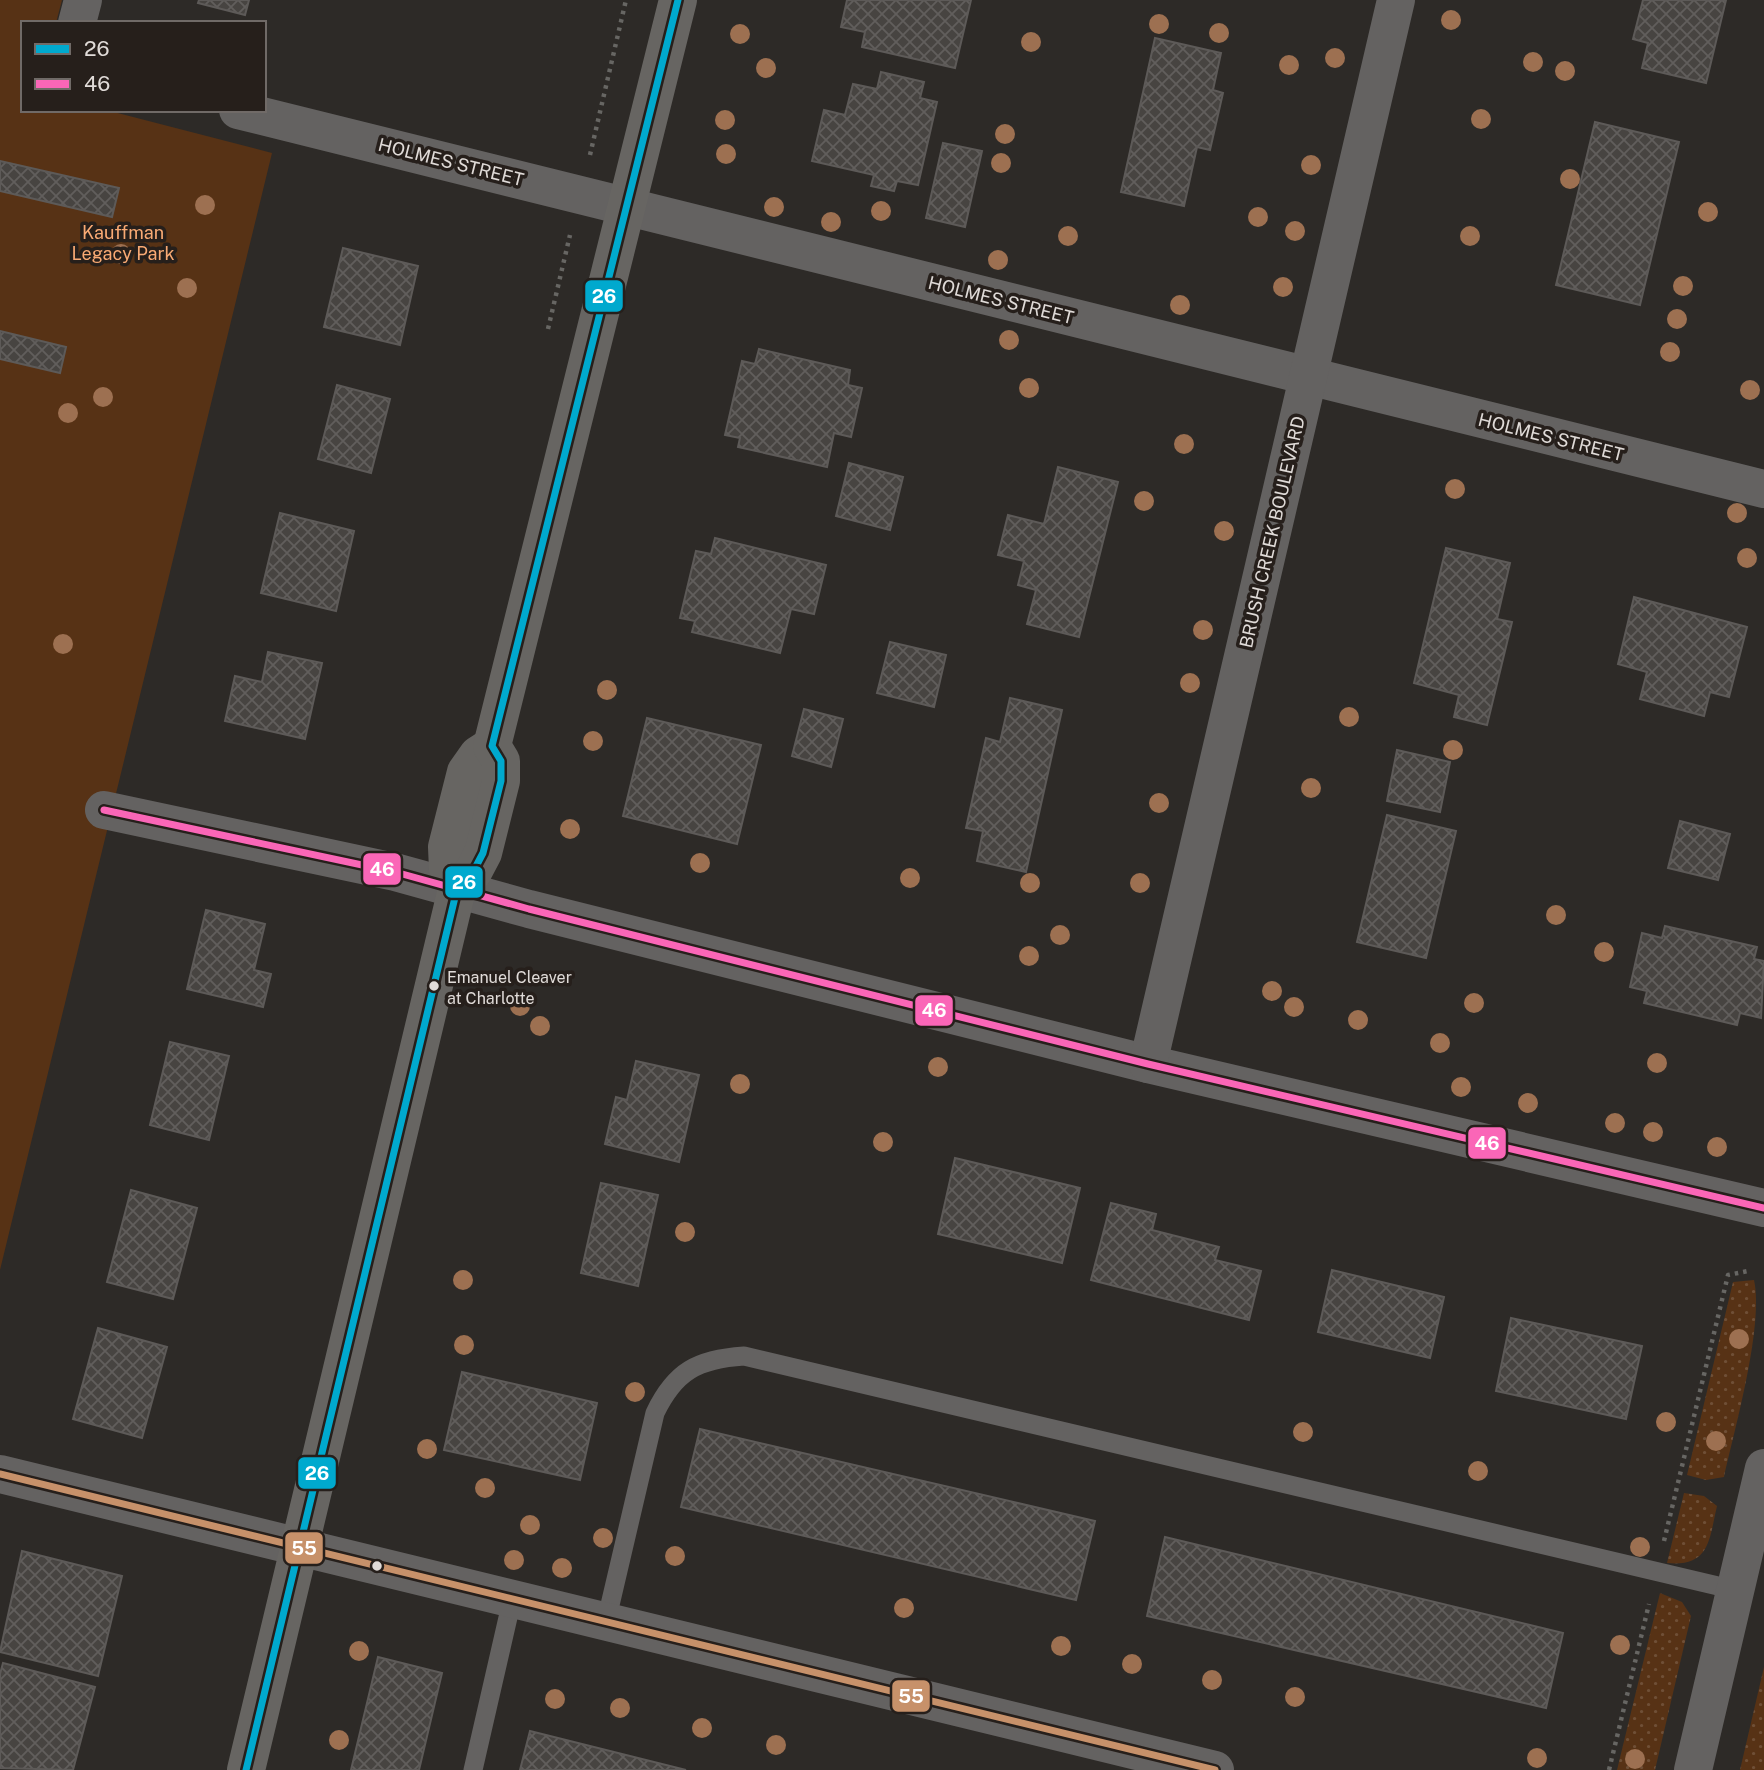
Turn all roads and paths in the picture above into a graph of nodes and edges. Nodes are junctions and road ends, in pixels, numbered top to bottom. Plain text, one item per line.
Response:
1 (83, 0) edge
2 (626, 0) edge
3 (678, 0) edge
4 (1396, 0) edge
5 (78, 21) edge
6 (246, 112) edge
7 (591, 152) dead end
8 (627, 206) junction
9 (1308, 377) junction
10 (1764, 489) edge
11 (104, 810) dead end
12 (457, 889) junction
13 (1148, 1064) junction
14 (1764, 1208) edge
15 (1748, 1271) dead end
16 (1764, 1468) edge
17 (0, 1474) edge
18 (300, 1548) junction
19 (1656, 1573) junction
20 (1735, 1590) junction
21 (512, 1600) junction
22 (606, 1622) junction
23 (246, 1770) edge
24 (473, 1770) edge
25 (1215, 1770) edge
26 (1609, 1770) edge
27 (1693, 1770) edge

1 - 5 street
2 - 7 path
3 - 8 main road
4 - 9 street, BRUSH CREEK BOULEVARD
6 - 8 street, HOLMES STREET
8 - 9 street, HOLMES STREET
8 - 12 main road
9 - 10 street, HOLMES STREET
9 - 13 street, BRUSH CREEK BOULEVARD
11 - 12 street
12 - 13 street
12 - 18 main road
13 - 14 street
15 - 19 path
16 - 20 street
17 - 18 street
18 - 21 street
18 - 23 main road
19 - 20 lane
19 - 22 lane
19 - 26 path
20 - 27 street
21 - 22 street
21 - 24 lane
22 - 25 street

